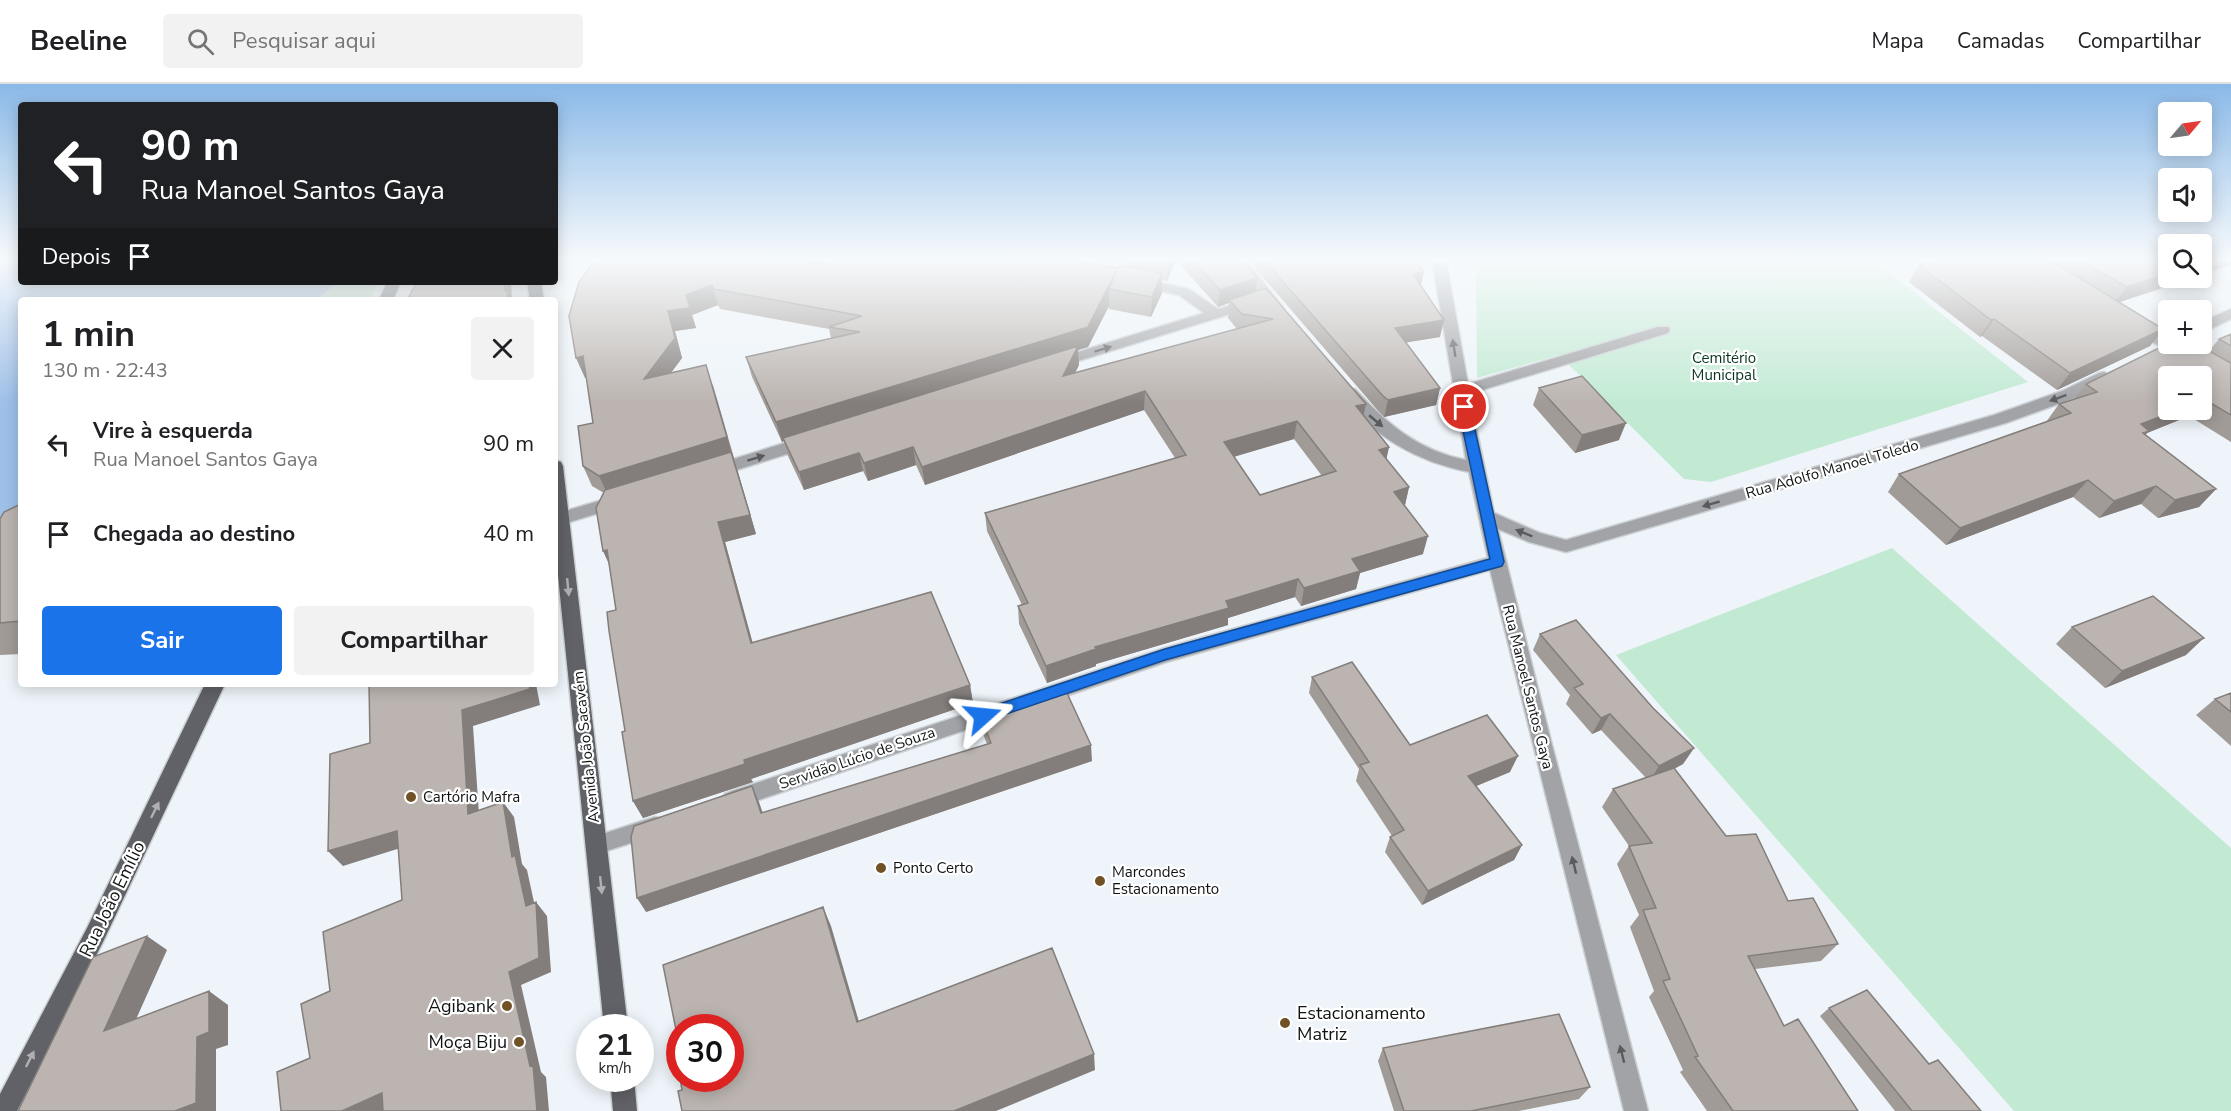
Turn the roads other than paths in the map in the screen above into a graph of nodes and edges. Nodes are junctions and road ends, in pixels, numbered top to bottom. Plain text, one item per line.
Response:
1 (1207, 308) edge
2 (1236, 308) edge
3 (1276, 308) edge
4 (1447, 308) edge
5 (1216, 314) junction
6 (2231, 314) edge
7 (2126, 321) edge
8 (2212, 323) edge
9 (1290, 324) edge
10 (1663, 330) dead end
11 (2158, 338) edge
12 (2158, 350) edge
13 (2185, 354) edge
14 (2147, 355) edge
15 (2204, 366) edge
16 (1046, 367) edge
17 (2117, 370) edge
18 (1342, 384) edge
19 (1461, 391) junction
20 (820, 438) edge
21 (1476, 468) junction
22 (696, 477) edge
23 (639, 494) edge
24 (558, 498) edge
25 (1486, 516) junction
26 (560, 519) junction
27 (1497, 562) junction
28 (214, 687) edge
29 (711, 807) edge
30 (676, 819) edge
31 (597, 845) junction
32 (615, 1014) edge
33 (623, 1092) edge
34 (4, 1111) edge
35 (625, 1111) edge
36 (1636, 1111) edge

1 - 5 street
2 - 5 street
3 - 9 street
19 -> 4 street, Rua Manoel Santos Gaya
16 -> 5 street
6 - 8 street
7 - 11 street
10 - 19 street
12 - 14 street
13 - 15 street
17 -> 25 street, Rua Adolfo Manoel Toledo
18 -> 21 street
19 - 21 street, Rua Manoel Santos Gaya
22 -> 20 street
21 - 25 street, Rua Manoel Santos Gaya
23 - 26 street
24 - 26 main road, Avenida João Sacavém
25 - 27 street, Rua Manoel Santos Gaya
26 -> 31 main road, Avenida João Sacavém
27 - 29 street, Servidão Lúcio de Souza
36 -> 27 street, Rua Manoel Santos Gaya
34 -> 28 main road, Rua João Emílio
30 - 31 street
31 -> 32 main road, Avenida João Sacavém
33 - 35 main road

